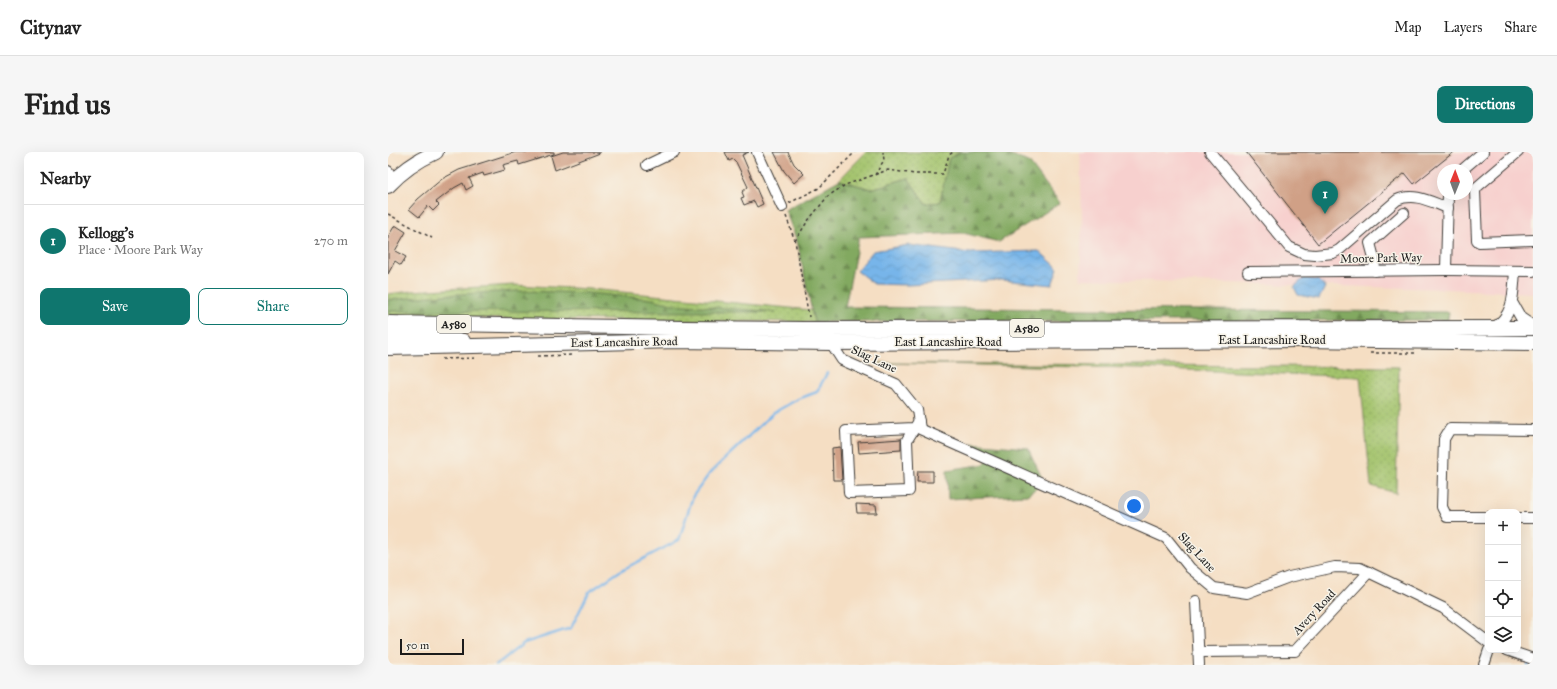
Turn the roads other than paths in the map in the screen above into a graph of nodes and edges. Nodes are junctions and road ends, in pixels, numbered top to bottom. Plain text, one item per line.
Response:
1 (436, 152) edge
2 (674, 152) edge
3 (757, 152) edge
4 (1210, 152) edge
5 (1483, 152) edge
6 (1518, 152) edge
7 (1469, 164) edge
8 (647, 165) dead end
9 (390, 179) edge
10 (1448, 200) edge
11 (782, 207) road end
12 (1448, 208) junction
13 (1404, 213) dead end
14 (1533, 240) edge
15 (1446, 270) junction
16 (1375, 271) junction
17 (1515, 271) junction
18 (1533, 271) edge
19 (1248, 272) dead end
20 (1513, 304) junction
21 (388, 323) edge
22 (1533, 327) edge
23 (1493, 328) junction
24 (388, 336) edge
25 (820, 336) junction
26 (1533, 342) edge
27 (489, 344) junction
28 (388, 348) edge
29 (916, 424) junction
30 (1533, 430) edge
31 (1485, 517) edge
32 (1521, 518) edge
33 (1533, 518) edge
34 (1369, 572) junction
35 (1196, 601) dead end
36 (1485, 640) edge
37 (1199, 652) junction
38 (1487, 653) edge
39 (1516, 653) edge
40 (1533, 659) edge
41 (1200, 665) edge
42 (1484, 665) edge

1 - 9 highway
2 - 8 street
3 - 11 street
4 - 12 street
5 - 7 street
6 - 14 street
10 - 12 street
12 - 15 street
13 - 16 street
15 - 16 street, Moore Park Way
15 - 17 street, Moore Park Way
16 - 19 street, Moore Park Way
17 - 18 street, Moore Park Way
17 - 20 street
20 - 22 street
20 - 23 street
21 - 25 highway, East Lancashire Road / A580
22 - 23 highway, East Lancashire Road / A580
23 - 25 highway, East Lancashire Road / A580
24 - 27 highway
25 - 26 highway, East Lancashire Road / A580
25 - 27 highway, East Lancashire Road / A580
25 - 29 street, Slag Lane
27 - 28 highway, East Lancashire Road / A580
29 - 29 street
29 - 34 street, Slag Lane
30 - 31 street
32 - 33 street
34 - 36 street, Slag Lane
34 - 37 street, Avery Road
35 - 37 street
37 - 41 street
38 - 42 street
39 - 40 street

